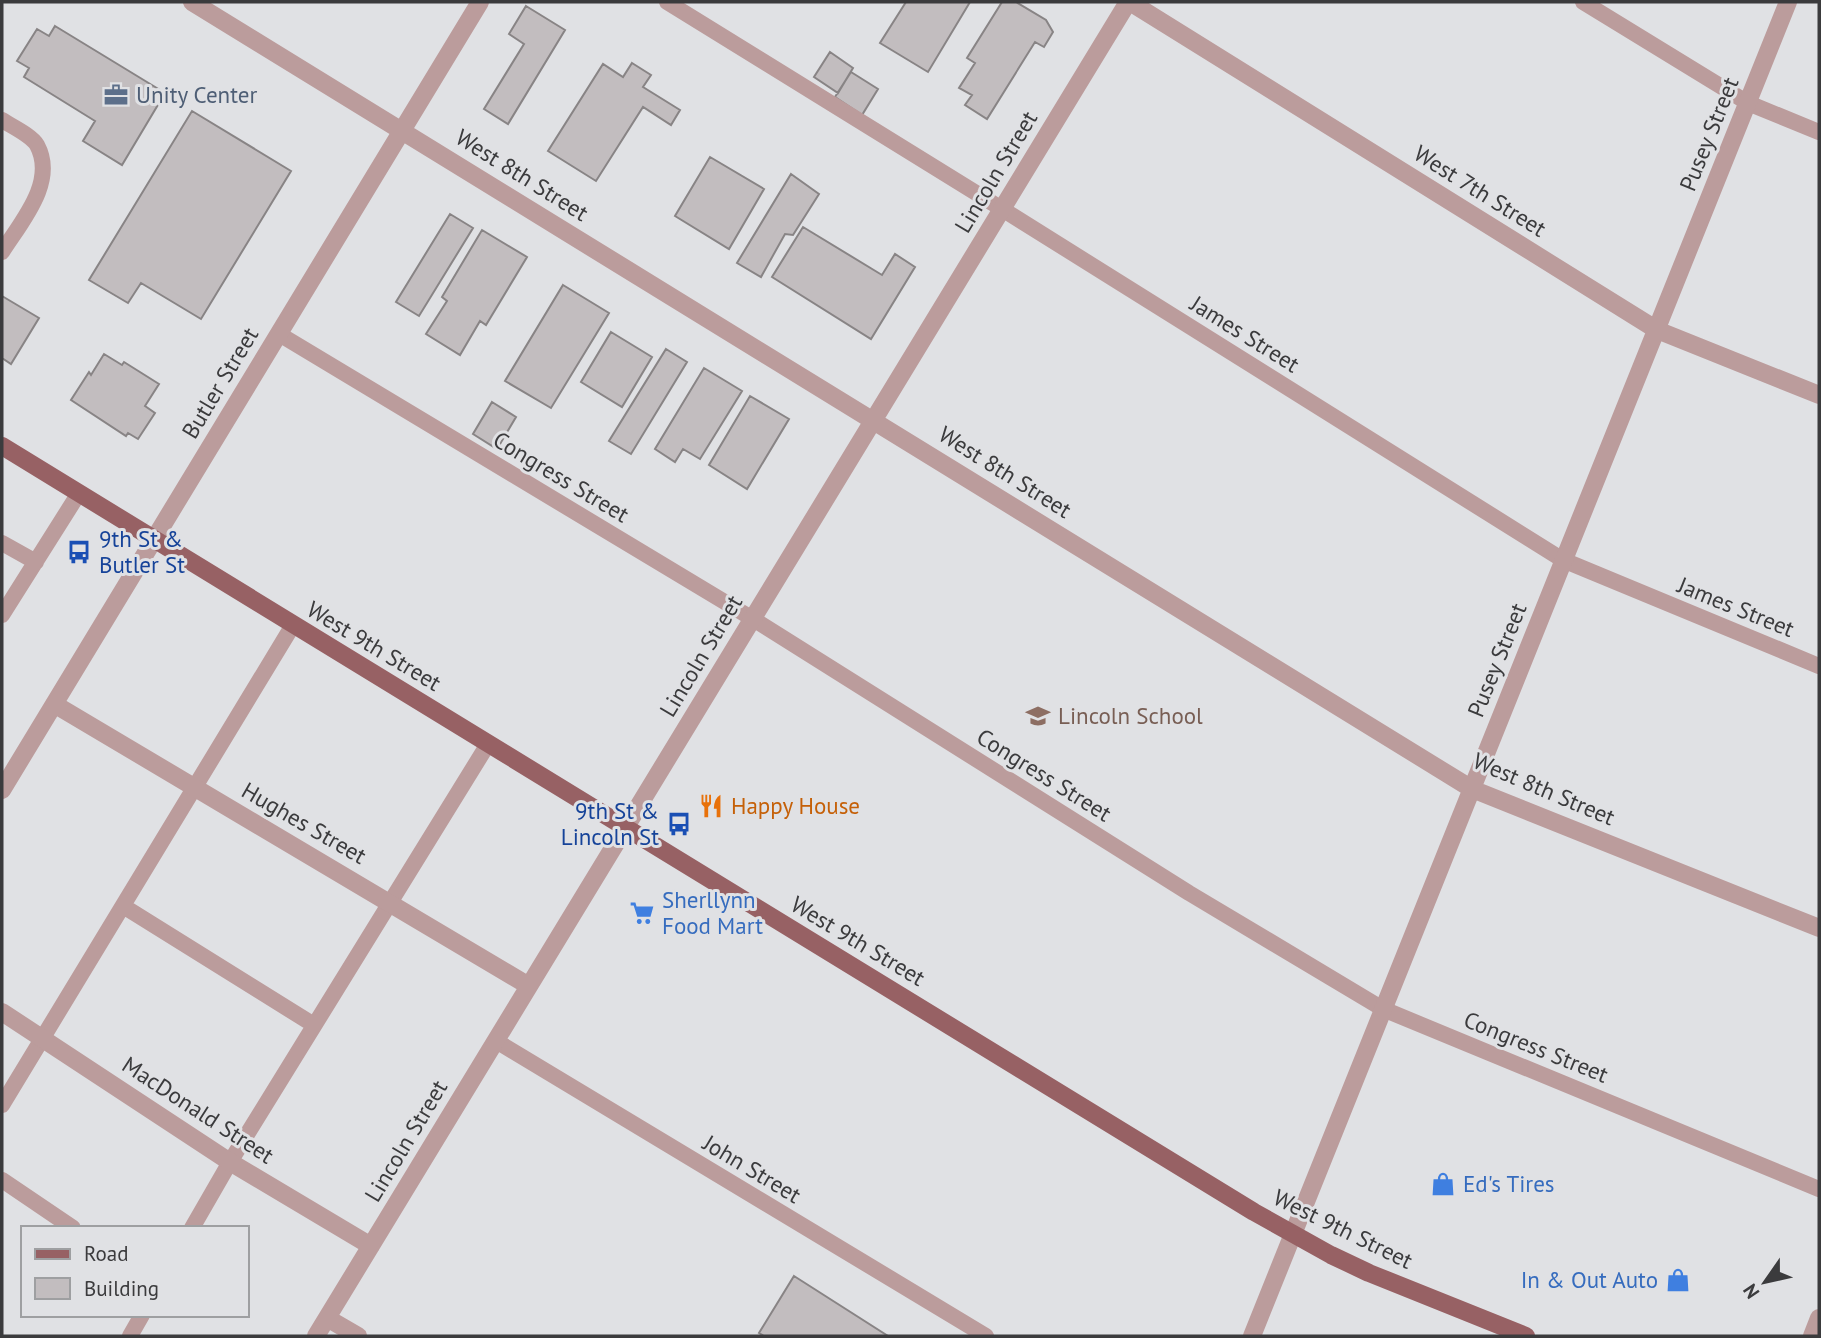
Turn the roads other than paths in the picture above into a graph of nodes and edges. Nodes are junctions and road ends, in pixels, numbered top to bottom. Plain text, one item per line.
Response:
1 (192, 2) edge
2 (480, 2) edge
3 (667, 2) edge
4 (1129, 2) edge
5 (1583, 2) edge
6 (1788, 2) edge
7 (1748, 103) junction
8 (2, 120) edge
9 (402, 130) junction
10 (1819, 132) edge
11 (1002, 209) junction
12 (2, 252) edge
13 (1657, 330) junction
14 (279, 334) junction
15 (1819, 395) edge
16 (873, 420) junction
17 (2, 446) edge
18 (79, 494) junction
19 (154, 539) junction
20 (2, 543) edge
21 (1563, 560) junction
22 (36, 562) junction
23 (2, 615) edge
24 (753, 619) junction
25 (293, 625) junction
26 (1819, 666) edge
27 (54, 704) junction
28 (488, 744) junction
29 (195, 788) junction
30 (1472, 789) junction
31 (2, 790) edge
32 (625, 828) junction
33 (390, 902) junction
34 (123, 906) junction
35 (1819, 928) edge
36 (529, 986) junction
37 (1383, 1009) junction
38 (2, 1013) edge
39 (314, 1025) junction
40 (42, 1038) junction
41 (496, 1041) junction
42 (2, 1105) edge
43 (230, 1162) junction
44 (2, 1180) edge
45 (1819, 1189) edge
46 (70, 1226) edge
47 (193, 1226) edge
48 (1293, 1234) junction
49 (371, 1245) junction
50 (141, 1317) edge
51 (327, 1318) junction
52 (1819, 1318) edge
53 (967, 1331) edge
54 (130, 1336) edge
55 (316, 1336) edge
56 (358, 1336) edge
57 (986, 1336) edge
58 (1252, 1336) edge
59 (1526, 1336) edge
60 (1812, 1336) edge

1 - 9 street, West 8th Street
2 - 9 street, Butler Street
3 - 11 lane, James Street
4 - 11 street, Lincoln Street
4 - 13 street, West 7th Street
5 - 7 lane
6 - 7 street, Pusey Street
7 - 10 lane
7 - 13 street, Pusey Street
8 - 12 lane
9 - 14 street, Butler Street
9 - 16 street, West 8th Street
11 - 16 street, Lincoln Street
11 - 21 lane, James Street
13 - 15 street, West 7th Street
13 - 21 street, Pusey Street
14 - 19 street, Butler Street
14 - 24 lane, Congress Street
16 - 24 street, Lincoln Street
16 - 30 street, West 8th Street
17 - 18 main road, West 9th Street
18 - 19 main road, West 9th Street
18 - 22 lane
19 - 25 main road, West 9th Street
19 - 27 street, Butler Street
20 - 22 lane
21 - 26 lane, James Street
21 - 30 street, Pusey Street
22 - 23 lane
24 - 32 street, Lincoln Street
24 - 37 lane, Congress Street
25 - 28 main road, West 9th Street
25 - 29 lane
27 - 29 street, Hughes Street
27 - 31 street, Butler Street
28 - 32 main road, West 9th Street
28 - 33 lane
29 - 33 street, Hughes Street
29 - 34 lane
30 - 35 street, West 8th Street
30 - 37 street, Pusey Street
32 - 36 street, Lincoln Street
32 - 48 main road, West 9th Street
33 - 36 street, Hughes Street
33 - 39 lane
34 - 39 lane
34 - 40 lane
36 - 41 street, Lincoln Street
37 - 45 lane, Congress Street
37 - 48 street, Pusey Street
38 - 40 street, MacDonald Street
39 - 43 lane
40 - 42 lane
40 - 43 street, MacDonald Street
41 - 49 street, Lincoln Street
41 - 53 lane, John Street
43 - 47 lane
43 - 49 street, MacDonald Street
44 - 46 lane
48 - 58 street, Pusey Street
48 - 59 main road, West 9th Street
49 - 51 street, Lincoln Street
50 - 54 lane
51 - 55 street, Lincoln Street
51 - 56 street
52 - 60 street
53 - 57 lane, John Street

